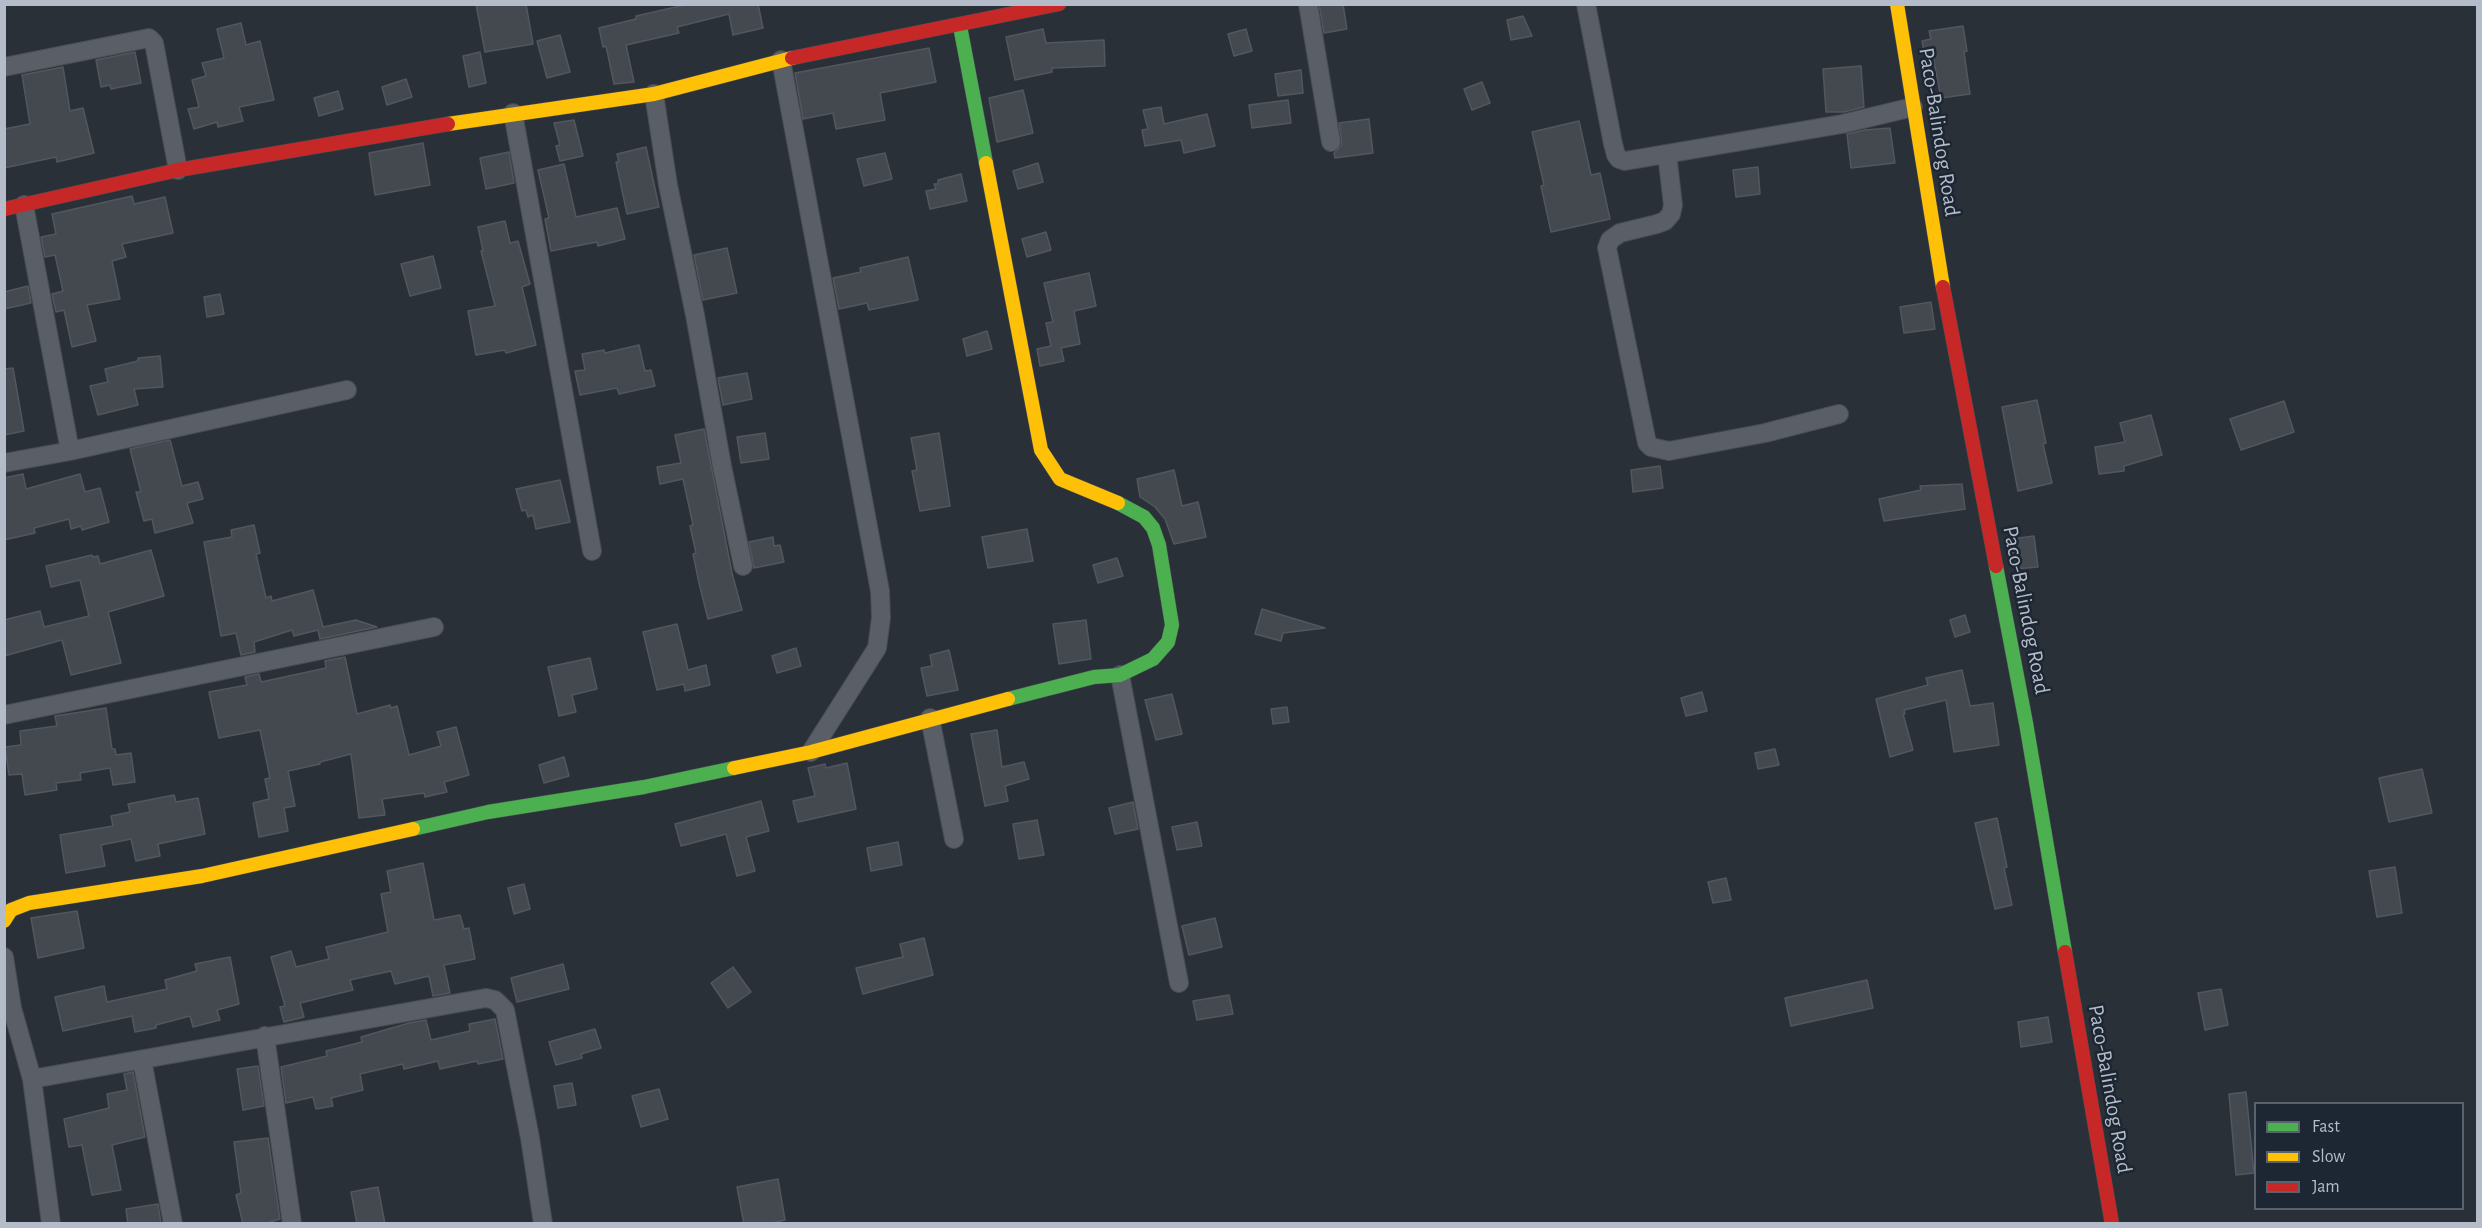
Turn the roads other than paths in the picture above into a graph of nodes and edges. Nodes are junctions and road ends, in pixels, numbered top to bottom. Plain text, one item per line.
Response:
1 (1059, 4) edge
2 (1308, 4) edge
3 (1586, 4) edge
4 (1897, 4) edge
5 (960, 26) junction
6 (781, 60) junction
7 (4, 67) edge
8 (654, 94) junction
9 (1913, 107) junction
10 (513, 113) junction
11 (1331, 142) dead end
12 (1667, 154) junction
13 (178, 170) junction
14 (24, 205) junction
15 (4, 209) edge
16 (347, 390) dead end
17 (1839, 414) dead end
18 (70, 451) junction
19 (4, 463) edge
20 (592, 550) dead end
21 (743, 566) dead end
22 (434, 627) dead end
23 (1120, 675) junction
24 (4, 715) edge
25 (930, 718) junction
26 (811, 752) junction
27 (954, 839) dead end
28 (4, 921) edge
29 (4, 957) edge
30 (1179, 983) dead end
31 (8, 1009) edge
32 (265, 1036) junction
33 (142, 1060) junction
34 (32, 1079) junction
35 (51, 1224) edge
36 (173, 1224) edge
37 (292, 1224) edge
38 (543, 1224) edge
39 (2112, 1224) edge

1 - 5 street
2 - 11 street
3 - 12 street
4 - 9 street, Paco-Balindog Road
5 - 6 street
5 - 23 street
6 - 8 street
6 - 26 street
7 - 13 street
8 - 10 street
8 - 21 street
9 - 12 street
9 - 39 street, Paco-Balindog Road
10 - 13 street
10 - 20 street
12 - 17 street
13 - 14 street
14 - 15 street
14 - 18 street
16 - 18 street
18 - 19 street
22 - 24 street
23 - 25 street
23 - 30 street
25 - 26 street
25 - 27 street
26 - 28 street
29 - 31 street
31 - 34 street
32 - 33 street
32 - 37 street
32 - 38 street
33 - 34 street
33 - 36 street
34 - 35 street

